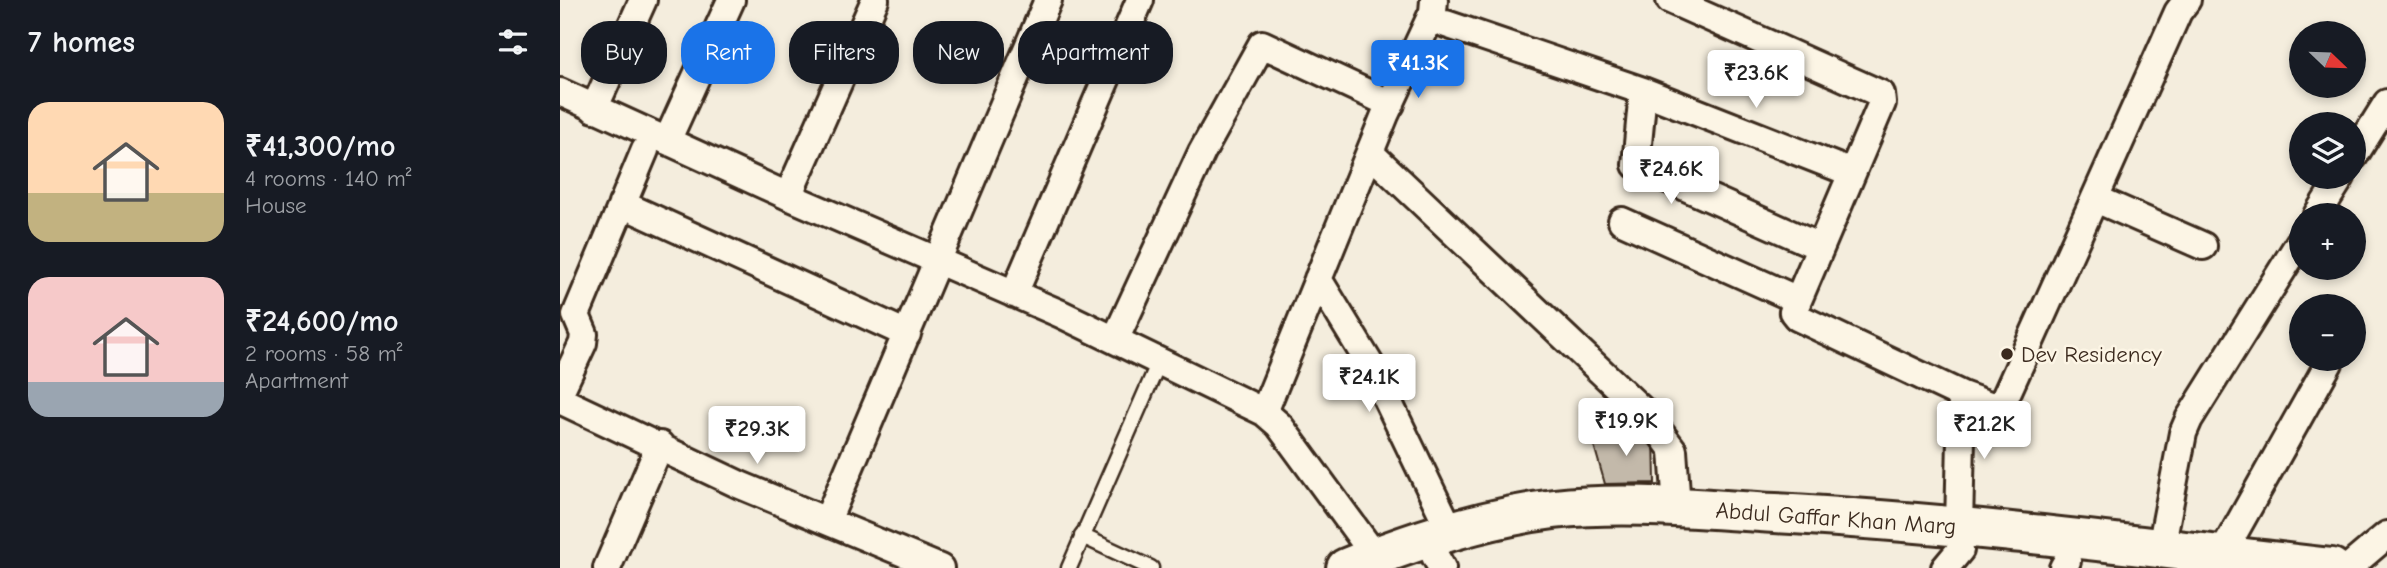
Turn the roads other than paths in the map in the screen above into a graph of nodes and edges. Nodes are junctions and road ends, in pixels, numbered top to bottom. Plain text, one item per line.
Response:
1 (643, 0) edge
2 (731, 0) edge
3 (874, 0) edge
4 (1048, 0) edge
5 (1140, 0) edge
6 (1434, 0) edge
7 (1670, 0) edge
8 (2186, 0) edge
9 (1446, 24) dead end
10 (1643, 91) junction
11 (560, 92) edge
12 (2387, 103) edge
13 (1391, 104) junction
14 (594, 109) junction
15 (2366, 137) edge
16 (656, 146) junction
17 (1370, 153) junction
18 (1852, 173) junction
19 (789, 196) junction
20 (2094, 200) junction
21 (622, 204) junction
22 (1622, 221) dead end
23 (2203, 246) dead end
24 (1820, 247) junction
25 (937, 259) junction
26 (2289, 259) edge
27 (1318, 279) junction
28 (1014, 294) junction
29 (1798, 300) junction
30 (907, 334) junction
31 (1115, 340) junction
32 (1155, 371) dead end
33 (2325, 371) edge
34 (560, 392) edge
35 (1962, 395) junction
36 (560, 400) edge
37 (1264, 412) junction
38 (660, 445) junction
39 (1677, 508) junction
40 (827, 521) junction
41 (2387, 535) edge
42 (1082, 536) junction
43 (1955, 548) edge
44 (2161, 548) junction
45 (2221, 556) junction
46 (1409, 558) edge
47 (2065, 564) edge
48 (607, 568) edge
49 (940, 568) edge
50 (1069, 568) edge
51 (1151, 568) edge
52 (2126, 568) edge
53 (2332, 568) edge
54 (2348, 568) edge

1 - 14 street
2 - 16 street
3 - 19 street
4 - 25 street
5 - 28 street
6 - 13 street
7 - 18 street
8 - 20 street
9 - 10 street
10 - 18 street
10 - 24 street
11 - 14 street
12 - 15 street
13 - 17 street
13 - 31 street
14 - 16 street
16 - 19 street
16 - 21 street
17 - 27 street
17 - 39 street
18 - 24 street
19 - 25 street
20 - 23 street
20 - 35 street
21 - 30 street
21 - 34 street
22 - 29 street
24 - 29 street
25 - 28 street
25 - 30 street
26 - 44 street
27 - 37 street
27 - 46 street
28 - 31 street
29 - 35 street
30 - 40 street
31 - 37 street
32 - 42 lane
33 - 45 street
35 - 43 street
36 - 38 street
37 - 46 street
38 - 40 street
38 - 48 street
39 - 43 main road, Abdul Gaffar Khan Marg
39 - 46 main road, Abdul Gaffar Khan Marg
40 - 49 street
41 - 54 street
42 - 50 lane
42 - 51 lane
43 - 44 main road, Abdul Gaffar Khan Marg
43 - 46 main road, Abdul Gaffar Khan Marg
43 - 47 main road, Abdul Gaffar Khan Marg
44 - 45 main road, Abdul Gaffar Khan Marg
45 - 53 main road, Abdul Gaffar Khan Marg
47 - 52 main road, Abdul Gaffar Khan Marg

